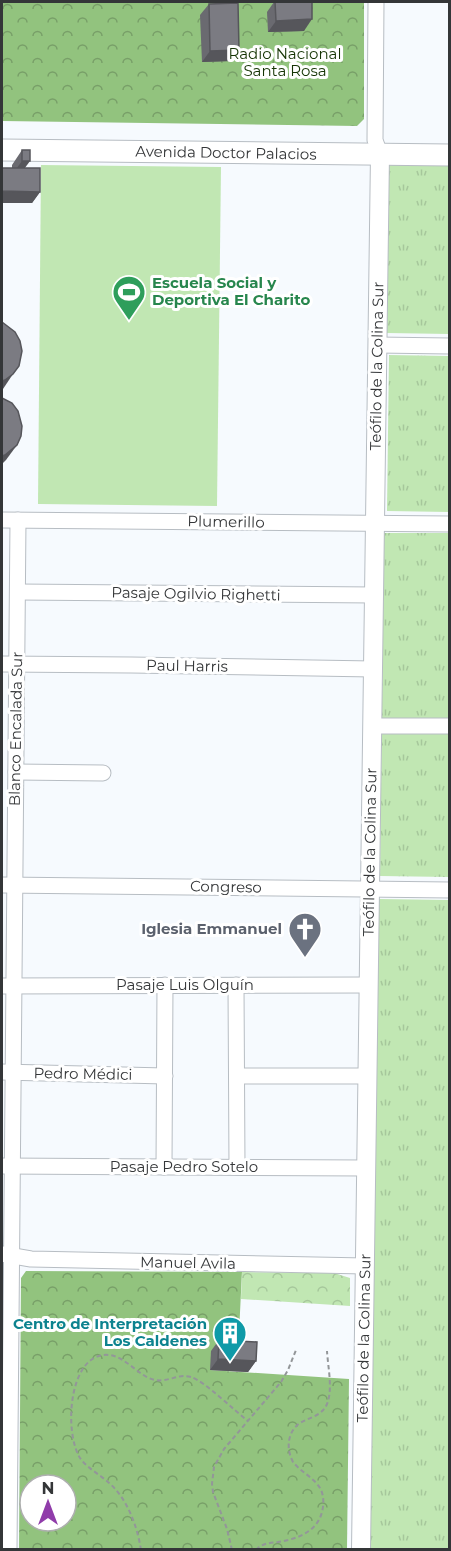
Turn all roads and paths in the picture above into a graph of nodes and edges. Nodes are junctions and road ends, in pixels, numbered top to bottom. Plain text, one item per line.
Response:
1 (376, 2) edge
2 (2, 136) edge
3 (450, 141) edge
4 (378, 147) junction
5 (2, 150) edge
6 (450, 155) edge
7 (377, 345) junction
8 (450, 346) edge
9 (2, 520) edge
10 (18, 520) junction
11 (375, 524) junction
12 (450, 524) edge
13 (18, 592) junction
14 (374, 595) junction
15 (9, 664) edge
16 (373, 669) junction
17 (372, 726) junction
18 (450, 726) edge
19 (16, 772) junction
20 (103, 773) dead end
21 (8, 885) edge
22 (370, 889) junction
23 (450, 890) edge
24 (369, 984) junction
25 (236, 985) junction
26 (8, 986) edge
27 (165, 986) junction
28 (7, 1072) edge
29 (165, 1076) junction
30 (237, 1076) junction
31 (367, 1076) junction
32 (7, 1166) edge
33 (164, 1167) junction
34 (237, 1167) junction
35 (366, 1168) junction
36 (6, 1255) edge
37 (365, 1266) junction
38 (296, 1350) dead end
39 (327, 1351) dead end
40 (6, 1415) edge
41 (248, 1421) junction
42 (9, 1550) edge
43 (141, 1550) edge
44 (232, 1550) edge
45 (256, 1550) edge
46 (361, 1550) edge

1 - 4 street
2 - 4 main road, Avenida Doctor Palacios
3 - 4 main road, Avenida Doctor Palacios
4 - 5 main road, Avenida Doctor Palacios
4 - 6 main road, Avenida Doctor Palacios
4 - 7 street, Teófilo de la Colina Sur
7 - 8 street
7 - 11 street, Teófilo de la Colina Sur
9 - 10 street, Plumerillo
10 - 11 street, Plumerillo
10 - 13 street, Blanco Encalada Sur
11 - 12 street, Plumerillo
11 - 14 street, Teófilo de la Colina Sur
13 - 14 street, Pasaje Ogilvio Righetti
13 - 15 street, Blanco Encalada Sur
14 - 16 street, Teófilo de la Colina Sur
15 - 16 street, Paul Harris
15 - 19 street, Blanco Encalada Sur
16 - 17 street, Teófilo de la Colina Sur
17 - 18 street
17 - 22 street, Teófilo de la Colina Sur
19 - 20 street
19 - 21 street, Blanco Encalada Sur
21 - 22 street, Congreso
21 - 26 street, Blanco Encalada Sur
22 - 23 street, Congreso
22 - 24 street, Teófilo de la Colina Sur
24 - 25 street, Pasaje Luis Olguín
24 - 31 street, Teófilo de la Colina Sur
25 - 27 street, Pasaje Luis Olguín
25 - 30 street
26 - 27 street, Pasaje Luis Olguín
26 - 28 street, Blanco Encalada Sur
27 - 29 street
28 - 29 street, Pedro Médici
28 - 32 street, Blanco Encalada Sur
29 - 33 street
30 - 31 street
30 - 34 street
31 - 35 street, Teófilo de la Colina Sur
32 - 33 street, Pasaje Pedro Sotelo
32 - 36 street, Blanco Encalada Sur
33 - 34 street, Pasaje Pedro Sotelo
34 - 35 street, Pasaje Pedro Sotelo
35 - 37 street, Teófilo de la Colina Sur
36 - 37 street, Manuel Avila
36 - 40 street, Blanco Encalada Sur
37 - 46 street, Teófilo de la Colina Sur
38 - 41 path
39 - 45 path
40 - 42 street, Blanco Encalada Sur
41 - 43 path
41 - 44 path

